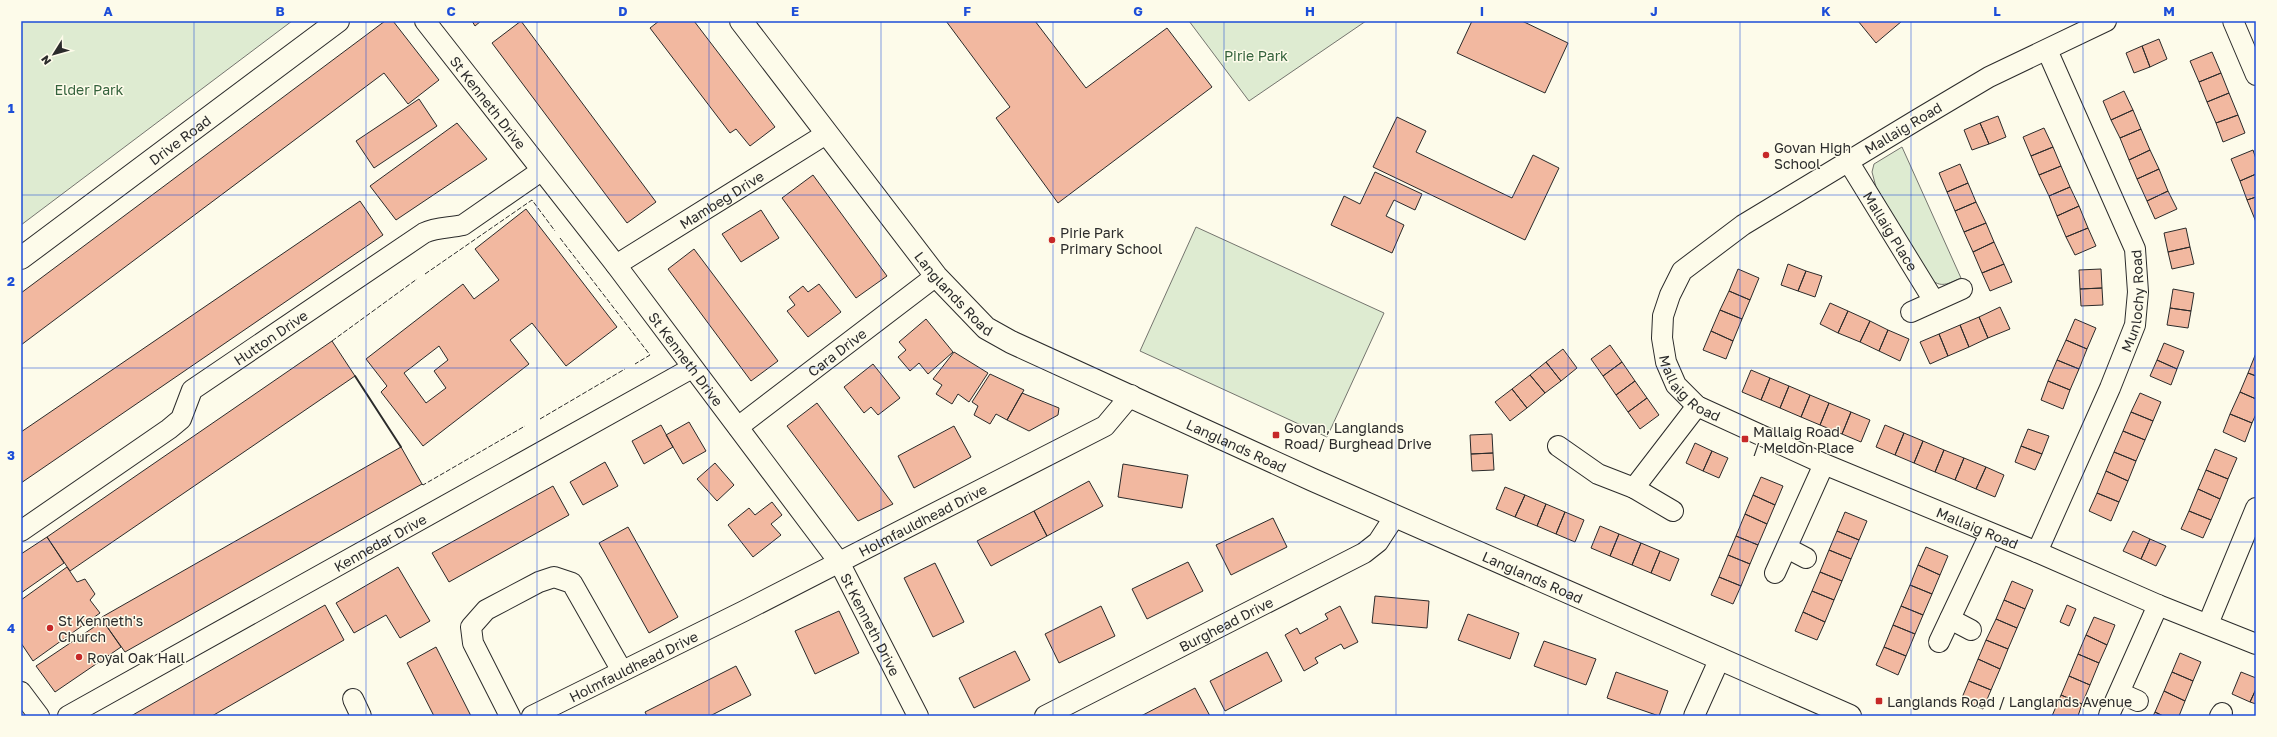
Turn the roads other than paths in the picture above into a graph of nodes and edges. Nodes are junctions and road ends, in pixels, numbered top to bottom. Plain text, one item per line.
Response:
1 (338, 21) edge
2 (425, 21) edge
3 (741, 21) edge
4 (2106, 21) edge
5 (2232, 21) edge
6 (2047, 50) junction
7 (2256, 75) edge
8 (826, 134) junction
9 (1848, 161) junction
10 (541, 171) junction
11 (21, 258) edge
12 (616, 265) junction
13 (936, 276) junction
14 (1962, 289) dead end
15 (1934, 301) junction
16 (1911, 312) dead end
17 (692, 368) junction
18 (1131, 395) junction
19 (1697, 406) junction
20 (738, 427) junction
21 (1558, 446) dead end
22 (1824, 464) junction
23 (1634, 488) junction
24 (2256, 508) edge
25 (1673, 510) dead end
26 (1395, 516) junction
27 (21, 531) edge
28 (1990, 534) junction
29 (1787, 548) junction
30 (2037, 552) junction
31 (1806, 558) dead end
32 (839, 562) junction
33 (1775, 573) dead end
34 (2158, 605) junction
35 (1950, 619) junction
36 (2208, 624) junction
37 (1971, 630) dead end
38 (1939, 642) dead end
39 (2256, 644) edge
40 (1720, 658) junction
41 (622, 671) junction
42 (21, 692) edge
43 (2120, 693) junction
44 (2138, 701) dead end
45 (2109, 715) dead end
46 (39, 716) edge
47 (68, 716) edge
48 (510, 716) edge
49 (532, 716) edge
50 (918, 716) edge
51 (1045, 716) edge
52 (1694, 716) edge
53 (1850, 716) edge

1 - 11 street, Drive Road
2 - 10 street, St Kenneth Drive
3 - 8 street, Langlands Road
4 - 6 street, Mallaig Road
5 - 7 street
6 - 9 street, Mallaig Road
6 - 30 street, Munlochy Road
8 - 12 street, Mambeg Drive
8 - 13 street, Langlands Road
9 - 15 street, Mallaig Place
9 - 19 street, Mallaig Road
10 - 12 street, St Kenneth Drive
10 - 27 street, Hutton Drive
12 - 17 street, St Kenneth Drive
13 - 18 street, Langlands Road
13 - 20 street, Cara Drive
14 - 15 street
15 - 16 street
17 - 20 street, St Kenneth Drive
17 - 47 street, Kennedar Drive
18 - 26 street, Langlands Road
18 - 32 street, Holmfauldhead Drive
19 - 22 street, Mallaig Road
19 - 23 street
20 - 32 street, St Kenneth Drive
21 - 23 street
22 - 28 street, Mallaig Road
22 - 29 street
23 - 25 street
24 - 36 street
26 - 40 street, Langlands Road
26 - 51 street, Burghead Drive
28 - 30 street, Mallaig Road
28 - 35 street
29 - 31 street
29 - 33 street
30 - 34 street, Mallaig Road
32 - 41 street, Holmfauldhead Drive
32 - 50 street, St Kenneth Drive
34 - 36 street, Mallaig Road
34 - 43 street
35 - 37 street
35 - 38 street
36 - 39 street, Mallaig Road
40 - 52 street
40 - 53 street, Langlands Road
41 - 48 street
41 - 49 street, Holmfauldhead Drive
42 - 46 street
43 - 44 street
43 - 45 street

